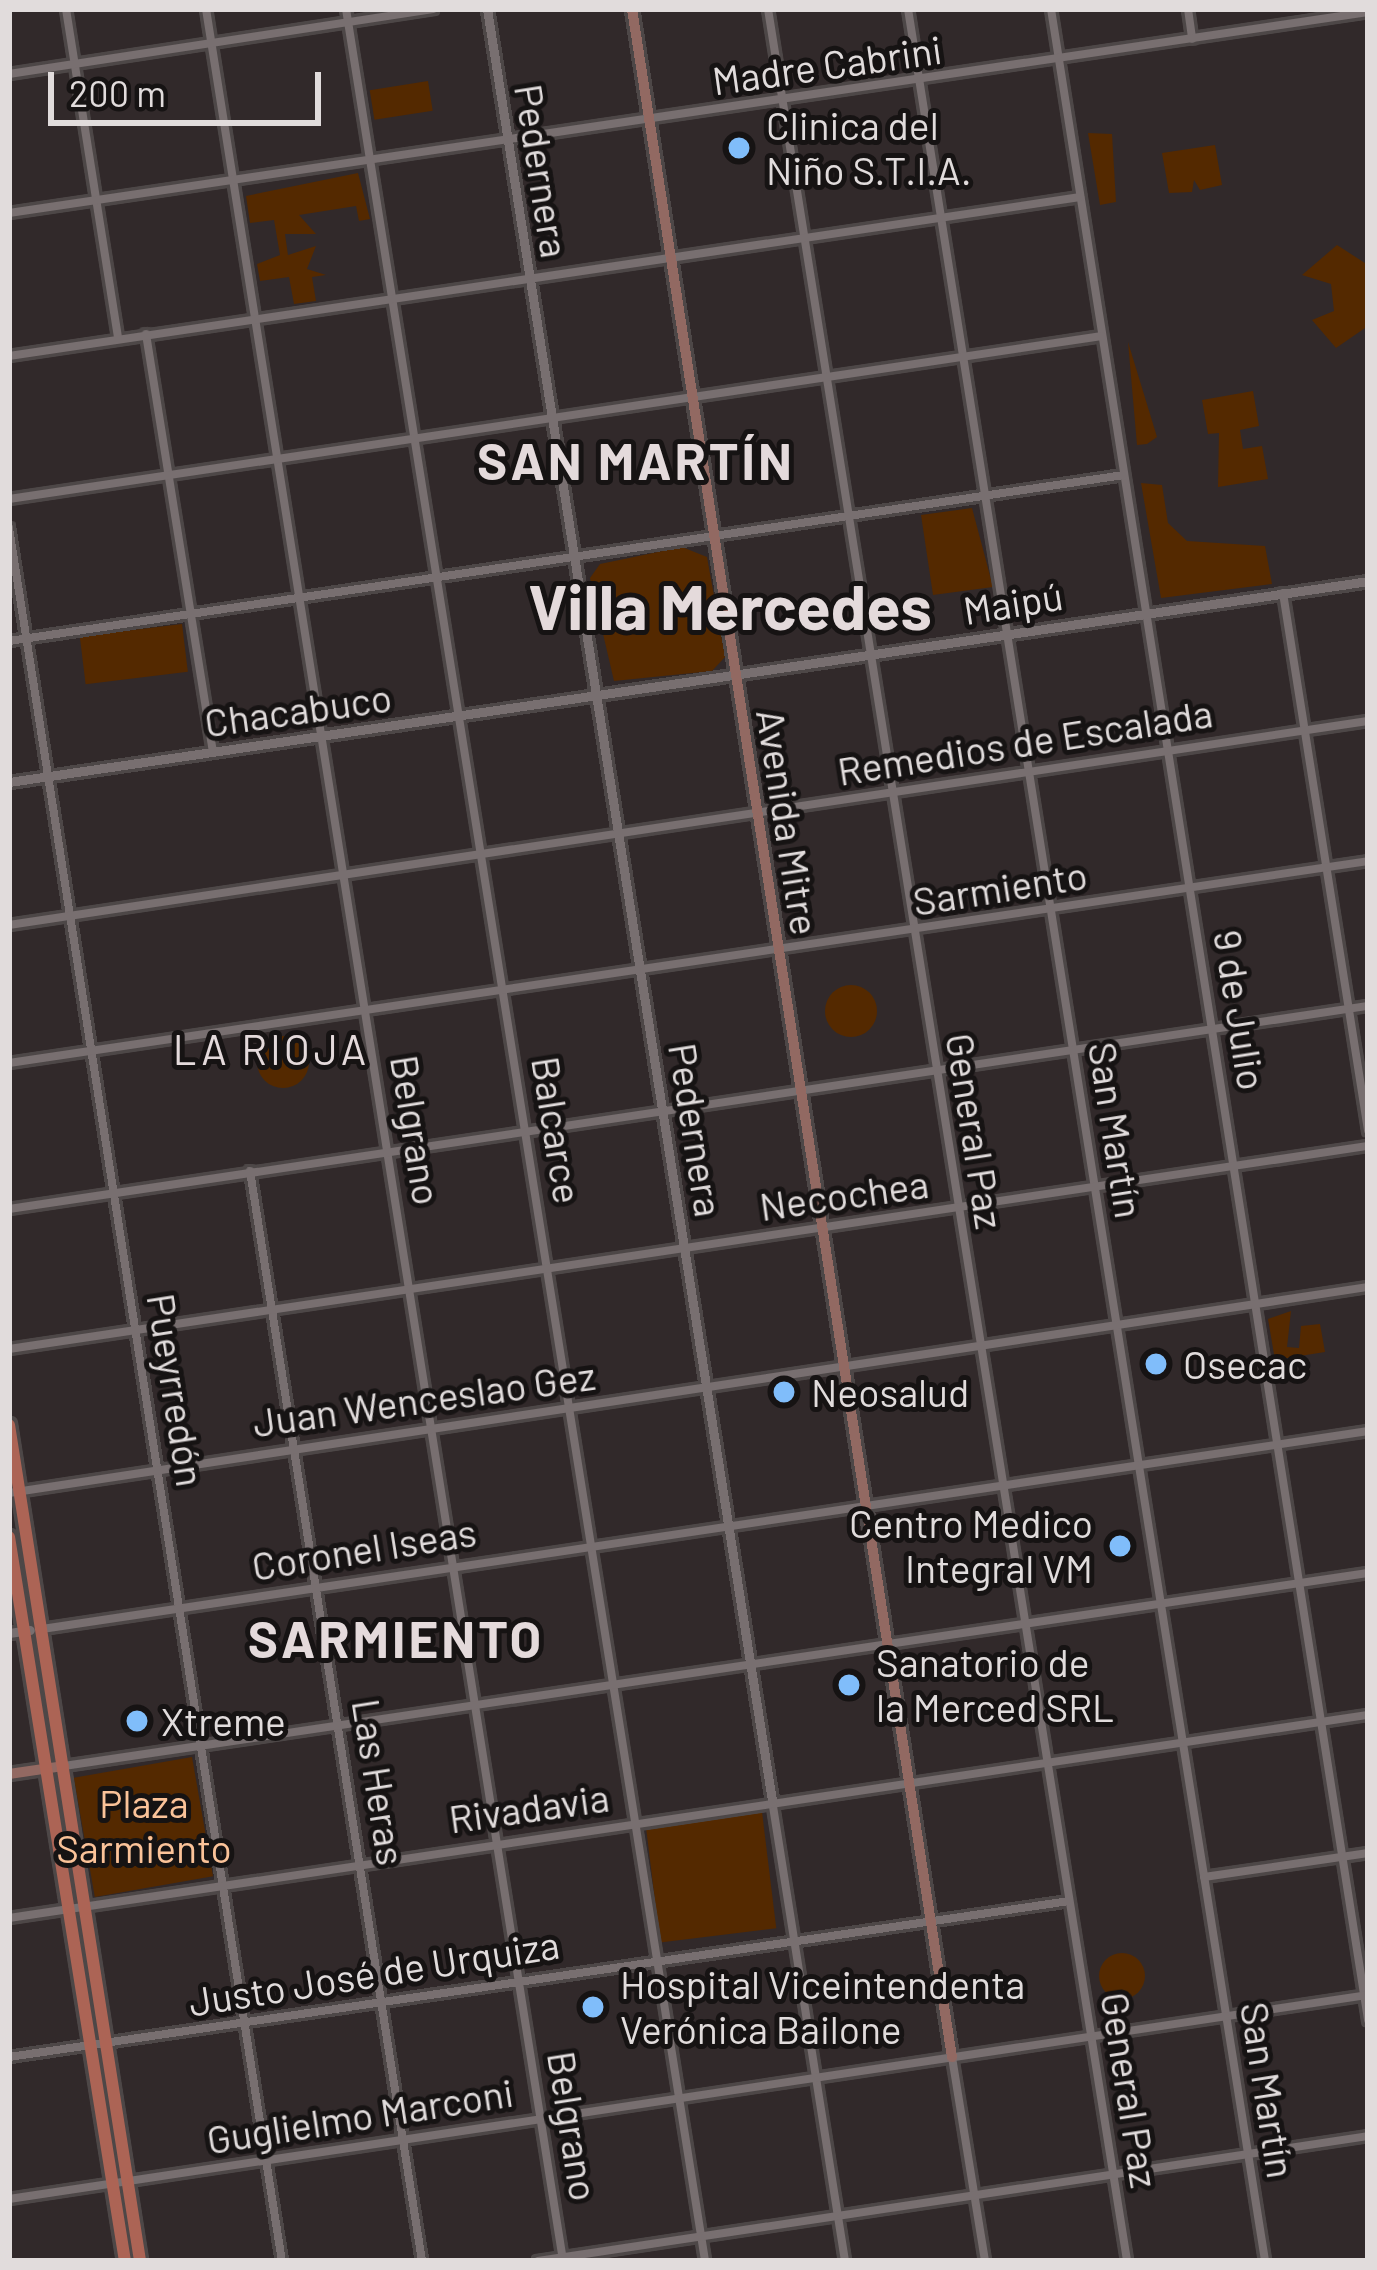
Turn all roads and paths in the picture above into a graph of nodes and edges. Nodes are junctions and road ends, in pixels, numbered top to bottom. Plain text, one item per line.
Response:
1 (66, 9) edge
2 (206, 9) edge
3 (346, 9) edge
4 (433, 9) edge
5 (487, 9) edge
6 (632, 9) edge
7 (768, 9) edge
8 (908, 9) edge
9 (1051, 9) edge
10 (1188, 9) edge
11 (1368, 12) edge
12 (1333, 13) edge
13 (348, 21) junction
14 (1192, 39) junction
15 (211, 41) junction
16 (1059, 60) junction
17 (75, 63) junction
18 (9, 74) edge
19 (919, 82) junction
20 (782, 102) junction
21 (649, 121) junction
22 (507, 142) junction
23 (370, 162) junction
24 (234, 181) junction
25 (1081, 197) junction
26 (96, 201) junction
27 (9, 213) edge
28 (940, 216) junction
29 (802, 236) junction
30 (670, 257) junction
31 (529, 279) junction
32 (394, 300) junction
33 (257, 321) junction
34 (146, 334) junction
35 (1102, 336) junction
36 (118, 338) junction
37 (9, 356) edge
38 (962, 356) junction
39 (824, 376) junction
40 (692, 397) junction
41 (551, 419) junction
42 (415, 438) junction
43 (278, 460) junction
44 (1124, 475) junction
45 (168, 476) junction
46 (985, 497) junction
47 (9, 500) edge
48 (846, 516) junction
49 (9, 528) edge
50 (713, 536) junction
51 (574, 558) junction
52 (436, 578) junction
53 (1368, 581) edge
54 (1283, 593) junction
55 (301, 598) junction
56 (1146, 612) junction
57 (190, 614) junction
58 (1006, 634) junction
59 (26, 638) junction
60 (9, 641) edge
61 (868, 656) junction
62 (735, 675) junction
63 (596, 697) junction
64 (458, 717) junction
65 (1368, 721) edge
66 (1307, 730) junction
67 (321, 737) junction
68 (1166, 751) junction
69 (213, 753) junction
70 (1028, 770) junction
71 (48, 777) junction
72 (9, 782) edge
73 (890, 792) junction
74 (757, 814) junction
75 (619, 833) junction
76 (481, 856) junction
77 (1368, 861) edge
78 (1328, 867) junction
79 (345, 874) junction
80 (1190, 887) junction
81 (1050, 911) junction
82 (70, 915) junction
83 (9, 925) edge
84 (913, 932) junction
85 (778, 953) junction
86 (640, 971) junction
87 (503, 991) junction
88 (1368, 1006) edge
89 (1351, 1008) junction
90 (368, 1011) junction
91 (1212, 1028) junction
92 (1072, 1050) junction
93 (92, 1051) junction
94 (9, 1063) edge
95 (935, 1070) junction
96 (798, 1091) junction
97 (663, 1110) junction
98 (527, 1130) junction
99 (1368, 1130) edge
100 (1368, 1146) edge
101 (391, 1150) junction
102 (1234, 1166) junction
103 (250, 1171) junction
104 (1094, 1188) junction
105 (114, 1192) junction
106 (957, 1208) junction
107 (9, 1209) edge
108 (818, 1228) junction
109 (684, 1249) junction
110 (548, 1269) junction
111 (1368, 1287) edge
112 (410, 1289) junction
113 (1256, 1305) junction
114 (273, 1310) junction
115 (1116, 1327) junction
116 (135, 1328) junction
117 (980, 1346) junction
118 (9, 1348) edge
119 (842, 1365) junction
120 (706, 1387) junction
121 (570, 1407) junction
122 (9, 1425) edge
123 (430, 1428) junction
124 (1368, 1431) edge
125 (1277, 1444) junction
126 (295, 1448) junction
127 (1138, 1468) junction
128 (158, 1470) junction
129 (1002, 1487) junction
130 (14, 1492) edge
131 (863, 1506) junction
132 (728, 1525) junction
133 (9, 1537) edge
134 (592, 1545) junction
135 (452, 1566) junction
136 (1368, 1573) edge
137 (1298, 1583) junction
138 (318, 1586) junction
139 (1160, 1604) junction
140 (180, 1608) junction
141 (1024, 1624) junction
142 (42, 1628) junction
143 (16, 1632) edge
144 (887, 1645) junction
145 (750, 1664) junction
146 (615, 1684) junction
147 (475, 1706) junction
148 (1368, 1715) edge
149 (1320, 1723) junction
150 (339, 1726) junction
151 (1182, 1742) junction
152 (201, 1746) junction
153 (1047, 1762) junction
154 (64, 1766) junction
155 (46, 1769) junction
156 (9, 1774) edge
157 (908, 1781) junction
158 (772, 1799) junction
159 (636, 1822) junction
160 (497, 1843) junction
161 (1368, 1853) edge
162 (1342, 1857) junction
163 (361, 1863) junction
164 (1204, 1877) junction
165 (223, 1887) junction
166 (1069, 1901) junction
167 (84, 1907) junction
168 (68, 1909) junction
169 (9, 1918) edge
170 (929, 1921) junction
171 (794, 1940) junction
172 (659, 1960) junction
173 (520, 1982) junction
174 (1366, 1995) edge
175 (382, 2003) junction
176 (1226, 2016) junction
177 (1368, 2020) edge
178 (244, 2023) junction
179 (1091, 2036) junction
180 (106, 2043) junction
181 (90, 2045) junction
182 (9, 2057) edge
183 (952, 2057) junction
184 (816, 2077) junction
185 (680, 2098) junction
186 (542, 2119) junction
187 (1368, 2136) edge
188 (403, 2139) junction
189 (1248, 2154) junction
190 (266, 2160) junction
191 (1113, 2173) junction
192 (120, 2182) junction
193 (975, 2195) junction
194 (9, 2199) edge
195 (838, 2218) junction
196 (701, 2237) junction
197 (563, 2259) edge
198 (125, 2261) edge
199 (140, 2261) edge
200 (282, 2261) edge
201 (422, 2261) edge
202 (538, 2261) edge
203 (704, 2261) edge
204 (844, 2261) edge
205 (985, 2261) edge
206 (1127, 2261) edge
207 (1265, 2261) edge

1 - 17 street
2 - 15 street, Belgrano
3 - 13 street, Balcarce
4 - 13 street
5 - 22 street, Pedernera
6 - 21 main road, Avenida Mitre
7 - 20 street, General Paz
8 - 19 street, San Martín
9 - 16 street, 9 de Julio
10 - 14 street
11 - 12 street, Madre Cabrini
12 - 14 street, Madre Cabrini
13 - 15 street
13 - 23 street, Balcarce
14 - 16 street, Madre Cabrini
15 - 17 street
15 - 24 street, Belgrano
16 - 19 street, Madre Cabrini
16 - 25 street, 9 de Julio
17 - 18 street
17 - 26 street
19 - 20 street, Madre Cabrini
19 - 28 street, San Martín
20 - 21 street, Madre Cabrini
20 - 29 street, General Paz
21 - 22 street, Madre Cabrini
21 - 30 main road, Avenida Mitre
22 - 23 street, Madre Cabrini
22 - 31 street, Pedernera
23 - 24 street, Madre Cabrini
23 - 32 street, Balcarce
24 - 26 street, Madre Cabrini
24 - 33 street, Belgrano
25 - 28 street
25 - 35 street, 9 de Julio
26 - 27 street, Madre Cabrini
26 - 36 street
28 - 29 street
28 - 38 street, San Martín
29 - 30 street
29 - 39 street, General Paz
30 - 31 street
30 - 40 main road, Avenida Mitre
31 - 32 street
31 - 41 street, Pedernera
32 - 33 street
32 - 42 street, Balcarce
33 - 34 street
33 - 43 street, Belgrano
34 - 36 street
34 - 45 street
35 - 38 street
35 - 44 street, 9 de Julio
36 - 37 street
38 - 39 street
38 - 46 street, San Martín
39 - 40 street
39 - 48 street, General Paz
40 - 41 street
40 - 50 main road, Avenida Mitre
41 - 42 street
41 - 51 street, Pedernera
42 - 43 street
42 - 52 street, Balcarce
43 - 45 street
43 - 55 street, Belgrano
44 - 46 street
44 - 56 street, 9 de Julio
45 - 47 street
45 - 57 street
46 - 48 street
46 - 58 street, San Martín
48 - 50 street
48 - 61 street, General Paz
49 - 59 street, Pueyrredón
50 - 51 street
50 - 62 main road, Avenida Mitre
51 - 52 street
51 - 63 street, Pedernera
52 - 55 street
52 - 64 street, Balcarce
53 - 54 street, Maipú
54 - 56 street, Maipú
54 - 66 street
55 - 57 street
55 - 67 street, Belgrano
56 - 58 street, Maipú
56 - 68 street, 9 de Julio
57 - 59 street
57 - 69 street
58 - 61 street, Maipú
58 - 70 street, San Martín
59 - 60 street
59 - 71 street, Pueyrredón
61 - 62 street, Maipú
61 - 73 street, General Paz
62 - 63 street, Maipú
62 - 74 main road, Avenida Mitre
63 - 64 street, Chacabuco
63 - 75 street, Pedernera
64 - 67 street, Chacabuco
64 - 76 street, Balcarce
65 - 66 street, Remedios de Escalada
66 - 68 street, Remedios de Escalada
66 - 78 street
67 - 69 street, Chacabuco
67 - 79 street, Belgrano
68 - 70 street, Remedios de Escalada
68 - 80 street, 9 de Julio
69 - 71 street, Chacabuco
70 - 73 street, Remedios de Escalada
70 - 81 street, San Martín
71 - 72 street, Chacabuco
71 - 82 street, Pueyrredón
73 - 74 street, Remedios de Escalada
73 - 84 street, General Paz
74 - 75 street, Remedios de Escalada
74 - 85 main road, Avenida Mitre
75 - 76 street, Remedios de Escalada
75 - 86 street, Pedernera
76 - 79 street, Remedios de Escalada
76 - 87 street, Balcarce
77 - 78 street, Sarmiento
78 - 80 street, Sarmiento
78 - 89 street
79 - 82 street, Remedios de Escalada
79 - 90 street, Belgrano
80 - 81 street, Sarmiento
80 - 91 street, 9 de Julio
81 - 84 street, Sarmiento
81 - 92 street, San Martín
82 - 83 street, Remedios de Escalada
82 - 93 street, Pueyrredón
84 - 85 street, Sarmiento
84 - 95 street, General Paz
85 - 86 street, Sarmiento
85 - 96 main road, Avenida Mitre
86 - 87 street, Sarmiento
86 - 97 street, Pedernera
87 - 90 street, Sarmiento
87 - 98 street, Balcarce
88 - 89 street
89 - 91 street
89 - 99 street
90 - 93 street, Sarmiento
90 - 101 street, Belgrano
91 - 92 street
91 - 102 street, 9 de Julio
92 - 95 street
92 - 104 street, San Martín
93 - 94 street, Sarmiento
93 - 105 street, Pueyrredón
95 - 96 street
95 - 106 street, General Paz
96 - 97 street
96 - 108 main road, Avenida Mitre
97 - 98 street
97 - 109 street, Pedernera
98 - 101 street
98 - 110 street, Balcarce
100 - 102 street, Necochea
101 - 103 street
101 - 112 street, Belgrano
102 - 104 street, Necochea
102 - 113 street, 9 de Julio
103 - 105 street
103 - 114 street, Las Heras
104 - 106 street, Necochea
104 - 115 street, San Martín
105 - 107 street
105 - 116 street, Pueyrredón
106 - 108 street, Necochea
106 - 117 street, General Paz
108 - 109 street, Necochea
108 - 119 main road, Avenida Mitre
109 - 110 street, Necochea
109 - 120 street, Pedernera
110 - 112 street, Necochea
110 - 121 street, Balcarce
111 - 113 street, Juan Wenceslao Gez
112 - 114 street, Necochea
112 - 123 street, Belgrano
113 - 115 street, Juan Wenceslao Gez
113 - 125 street, 9 de Julio
114 - 116 street, Necochea
114 - 126 street, Las Heras
115 - 117 street, Juan Wenceslao Gez
115 - 127 street, San Martín
116 - 118 street, Necochea
116 - 128 street, Pueyrredón
117 - 119 street, Juan Wenceslao Gez
117 - 129 street, General Paz
119 - 120 street, Juan Wenceslao Gez
119 - 131 main road, Avenida Mitre
120 - 121 street, Juan Wenceslao Gez
120 - 132 street, Pedernera
121 - 123 street, Juan Wenceslao Gez
121 - 134 street, Balcarce
122 - 130 main road
123 - 126 street, Juan Wenceslao Gez
123 - 135 street, Belgrano
124 - 125 street, Coronel Iseas
125 - 127 street, Coronel Iseas
125 - 137 street, 9 de Julio
126 - 128 street, Juan Wenceslao Gez
126 - 138 street, Las Heras
127 - 129 street, Coronel Iseas
127 - 139 street, San Martín
128 - 130 street, Juan Wenceslao Gez
128 - 140 street, Pueyrredón
129 - 131 street, Coronel Iseas
129 - 141 street, General Paz
130 - 142 main road
131 - 132 street, Coronel Iseas
131 - 144 main road, Avenida Mitre
132 - 134 street, Coronel Iseas
132 - 145 street, Pedernera
133 - 143 main road
134 - 135 street, Coronel Iseas
134 - 146 street, Balcarce
135 - 138 street, Coronel Iseas
135 - 147 street, Belgrano
136 - 137 street
137 - 139 street
137 - 149 street, 9 de Julio
138 - 140 street, Coronel Iseas
138 - 150 street, Las Heras
139 - 141 street
139 - 151 street, San Martín
140 - 142 street, Coronel Iseas
140 - 152 street, Pueyrredón
141 - 144 street
141 - 153 street, General Paz
142 - 143 street, Coronel Iseas
142 - 154 main road
143 - 155 main road
144 - 145 street
144 - 157 main road, Avenida Mitre
145 - 146 street
145 - 158 street, Pedernera
146 - 147 street
146 - 159 street, Balcarce
147 - 150 street
147 - 160 street, Belgrano
148 - 149 street, Rivadavia
149 - 151 street, Rivadavia
149 - 162 street, 9 de Julio
150 - 152 street
150 - 163 street, Las Heras
151 - 153 street, Rivadavia
151 - 164 street, San Martín
152 - 154 street
152 - 165 street, Pueyrredón
153 - 157 street, Rivadavia
153 - 166 street, General Paz
154 - 155 main road
154 - 167 main road
155 - 156 main road
155 - 168 main road
157 - 158 street, Rivadavia
157 - 170 main road, Avenida Mitre
158 - 159 street, Rivadavia
158 - 171 street, Pedernera
159 - 160 street, Rivadavia
159 - 172 street, Balcarce
160 - 163 street, Rivadavia
160 - 173 street, Belgrano
161 - 162 street
162 - 164 street
162 - 174 street, 9 de Julio
163 - 165 street, Rivadavia
163 - 175 street, Las Heras
164 - 176 street, San Martín
165 - 167 street, Rivadavia
165 - 178 street, Pueyrredón
166 - 170 street, Justo José de Urquiza
166 - 179 street, General Paz
167 - 168 street, Rivadavia
167 - 180 main road
168 - 169 street, Rivadavia
168 - 181 main road
170 - 171 street, Justo José de Urquiza
170 - 183 main road, Avenida Mitre
171 - 172 street, Justo José de Urquiza
171 - 184 street, Pedernera
172 - 173 street, Justo José de Urquiza
172 - 185 street, Balcarce
173 - 175 street, Justo José de Urquiza
173 - 186 street, Belgrano
174 - 176 street, Guglielmo Marconi
174 - 177 street, 9 de Julio
175 - 178 street, Justo José de Urquiza
175 - 188 street, Las Heras
176 - 179 street, Guglielmo Marconi
176 - 189 street, San Martín
178 - 180 street, Justo José de Urquiza
178 - 190 street, Pueyrredón
179 - 183 street, Guglielmo Marconi
179 - 191 street, General Paz
180 - 181 street, Justo José de Urquiza
180 - 192 main road
181 - 182 street
181 - 192 main road
183 - 184 street, Guglielmo Marconi
183 - 193 street
184 - 185 street, Guglielmo Marconi
184 - 195 street, Pedernera
185 - 186 street, Guglielmo Marconi
185 - 196 street, Balcarce
186 - 188 street, Guglielmo Marconi
186 - 197 street, Belgrano
187 - 189 street
188 - 190 street, Guglielmo Marconi
188 - 201 street, Las Heras
189 - 191 street
189 - 207 street, San Martín
190 - 192 street, Guglielmo Marconi
190 - 200 street, Pueyrredón
191 - 193 street
191 - 206 street, General Paz
192 - 194 street, Guglielmo Marconi
192 - 198 main road
192 - 199 main road
193 - 195 street
193 - 205 street
195 - 196 street
195 - 204 street, Pedernera
196 - 197 street
196 - 203 street, Balcarce
197 - 202 street

